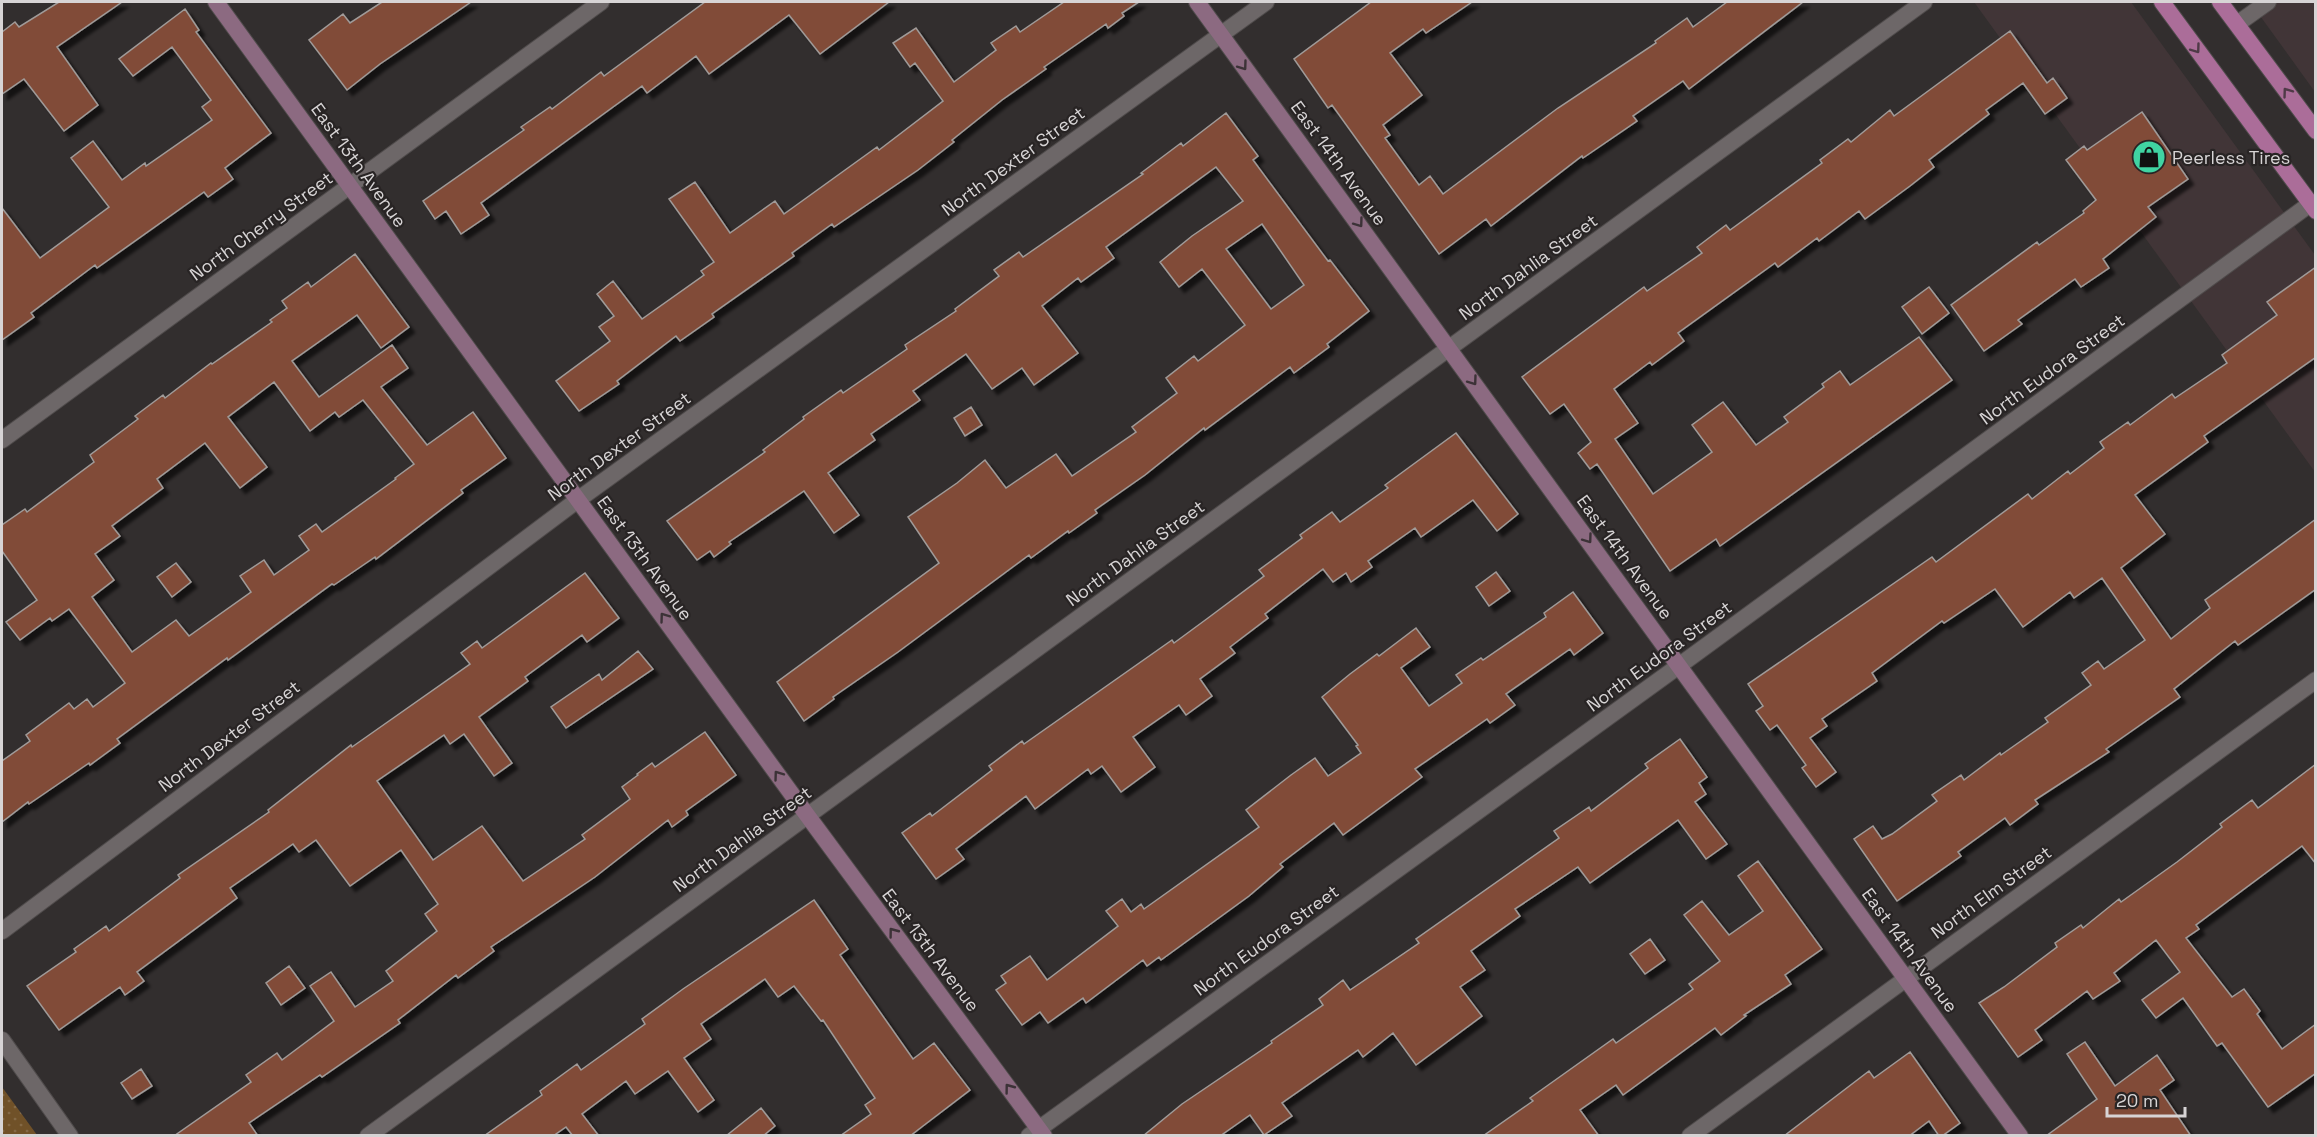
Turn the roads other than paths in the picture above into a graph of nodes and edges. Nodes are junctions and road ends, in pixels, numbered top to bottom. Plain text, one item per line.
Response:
1 (216, 2) edge
2 (601, 2) edge
3 (1197, 2) edge
4 (1266, 2) edge
5 (1924, 2) edge
6 (2162, 2) edge
7 (2220, 2) edge
8 (2268, 2) edge
9 (2237, 24) junction
10 (1221, 35) junction
11 (2316, 131) edge
12 (350, 185) junction
13 (2313, 207) edge
14 (1449, 348) junction
15 (2, 440) edge
16 (579, 499) junction
17 (1680, 665) junction
18 (2316, 680) edge
19 (807, 815) junction
20 (2, 931) edge
21 (1906, 978) junction
22 (2, 1040) edge
23 (1037, 1133) edge
24 (70, 1136) edge
25 (368, 1136) edge
26 (1690, 1136) edge
27 (2020, 1136) edge

1 - 12 main road, East 13th Avenue
2 - 12 street, North Cherry Street
3 - 10 main road, East 14th Avenue
4 - 10 street, North Dexter Street
5 - 14 street, North Dahlia Street
6 -> 13 main road
7 - 9 main road
8 - 9 street
11 -> 9 main road
10 -> 14 main road, East 14th Avenue
10 - 16 street, North Dexter Street
12 - 15 street, North Cherry Street
12 - 16 main road, East 13th Avenue
13 - 17 street, North Eudora Street
14 -> 17 main road, East 14th Avenue
14 - 19 street, North Dahlia Street
19 -> 16 main road, East 13th Avenue
16 - 20 street, North Dexter Street
17 - 21 main road, East 14th Avenue
17 - 23 street, North Eudora Street
18 - 21 street, North Elm Street
23 -> 19 main road, East 13th Avenue
19 - 25 street, North Dahlia Street
21 - 26 street, North Elm Street
21 - 27 main road, East 14th Avenue
22 - 24 street

